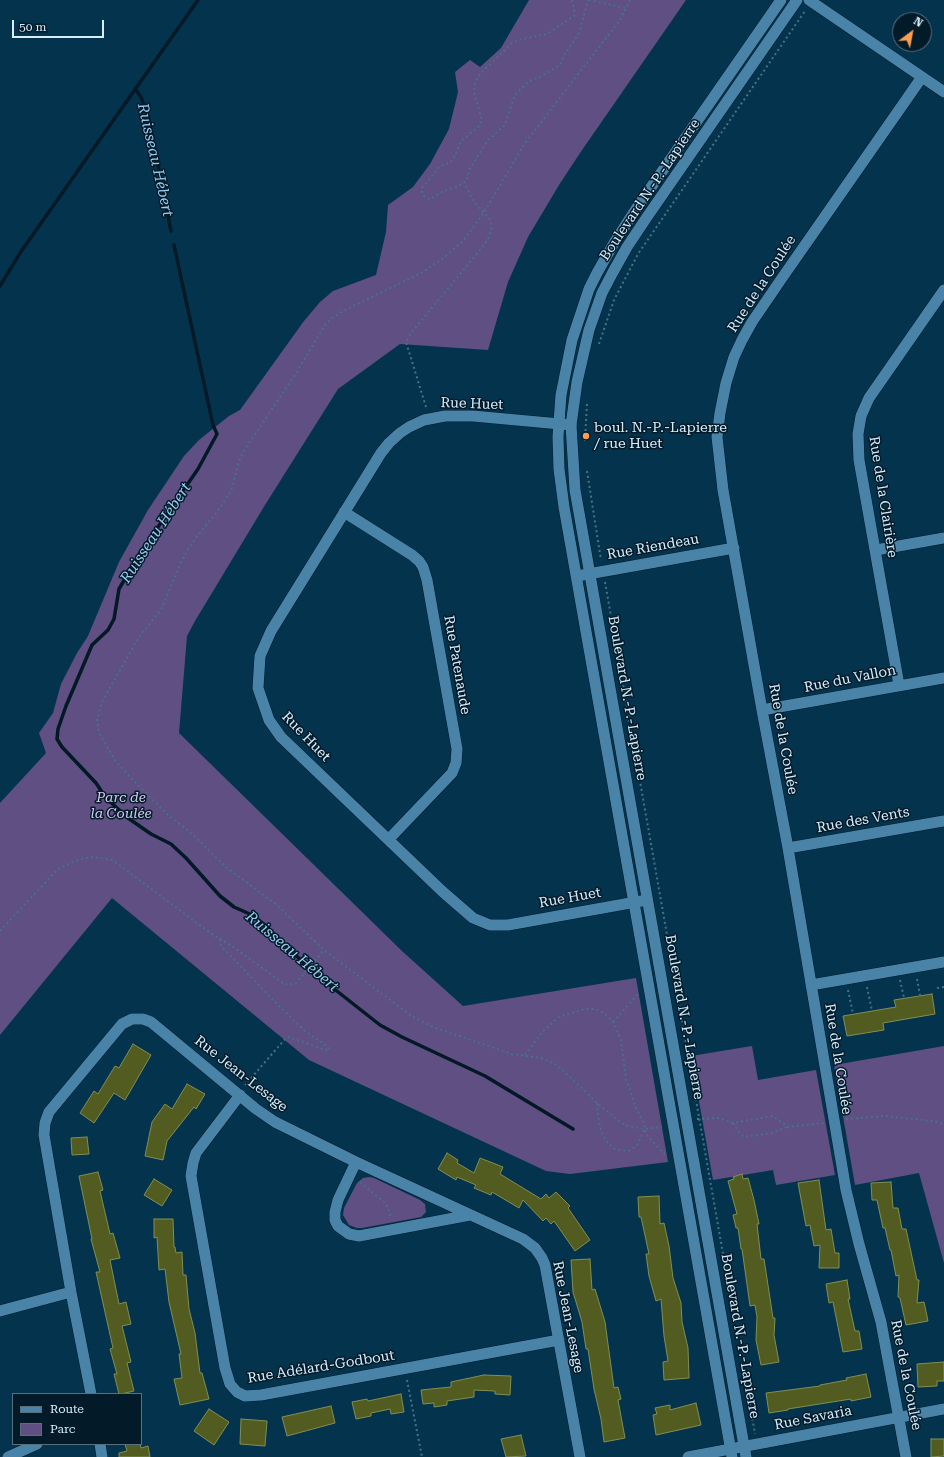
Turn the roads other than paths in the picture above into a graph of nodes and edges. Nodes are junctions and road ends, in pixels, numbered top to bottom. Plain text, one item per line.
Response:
1 (781, 0) edge
2 (797, 0) edge
3 (810, 0) edge
4 (922, 77) junction
5 (944, 92) edge
6 (944, 290) edge
7 (559, 424) junction
8 (571, 425) junction
9 (344, 512) junction
10 (944, 538) edge
11 (734, 548) junction
12 (876, 550) junction
13 (590, 574) junction
14 (577, 576) junction
15 (944, 678) edge
16 (899, 685) junction
17 (762, 710) junction
18 (944, 821) edge
19 (389, 839) junction
20 (788, 848) junction
21 (647, 900) junction
22 (634, 902) junction
23 (944, 962) edge
24 (811, 985) junction
25 (242, 1091) junction
26 (356, 1162) junction
27 (470, 1215) junction
28 (71, 1292) junction
29 (0, 1311) edge
30 (559, 1340) junction
31 (91, 1393) edge
32 (944, 1409) edge
33 (899, 1417) junction
34 (35, 1445) edge
35 (100, 1445) edge
36 (744, 1446) junction
37 (731, 1453) edge
38 (8, 1457) edge
39 (102, 1457) edge
40 (580, 1457) edge
41 (688, 1457) edge
42 (746, 1457) edge
43 (906, 1457) edge

1 - 7 street, Boulevard N.-P.-Lapierre
2 - 8 street, Boulevard N.-P.-Lapierre
3 - 4 street
4 - 5 street
4 - 11 street, Rue de la Coulée
6 - 12 street, Rue de la Clairière
7 - 8 street, Rue Huet
7 - 9 street, Rue Huet
7 - 14 street, Boulevard N.-P.-Lapierre
8 - 13 street, Boulevard N.-P.-Lapierre
9 - 19 street, Rue Patenaude
9 - 19 street, Rue Huet
10 - 12 street
11 - 13 street, Rue Riendeau
11 - 17 street, Rue de la Coulée
12 - 16 street, Rue de la Clairière
13 - 14 street, Rue Riendeau
13 - 21 street, Boulevard N.-P.-Lapierre
14 - 22 street, Boulevard N.-P.-Lapierre
15 - 16 street, Rue du Vallon
16 - 17 street, Rue du Vallon
17 - 20 street, Rue de la Coulée
18 - 20 street, Rue des Vents
19 - 22 street, Rue Huet
20 - 24 street, Rue de la Coulée
21 - 22 street, Rue Huet
21 - 36 street, Boulevard N.-P.-Lapierre
22 - 37 street, Boulevard N.-P.-Lapierre
23 - 24 street
24 - 33 street, Rue de la Coulée
25 - 26 street, Rue Jean-Lesage
25 - 28 street, Rue Jean-Lesage
25 - 30 street, Rue Adélard-Godbout
26 - 27 street, Rue Jean-Lesage
26 - 27 street
27 - 30 street, Rue Jean-Lesage
28 - 29 street
28 - 31 street, Rue Jean-Lesage
30 - 40 street, Rue Jean-Lesage
32 - 33 street, Rue Savaria
33 - 36 street, Rue Savaria
33 - 43 street, Rue de la Coulée
34 - 38 street
35 - 39 street
36 - 37 street, Rue Savaria
36 - 42 street, Boulevard N.-P.-Lapierre
37 - 41 street, Rue Savaria

